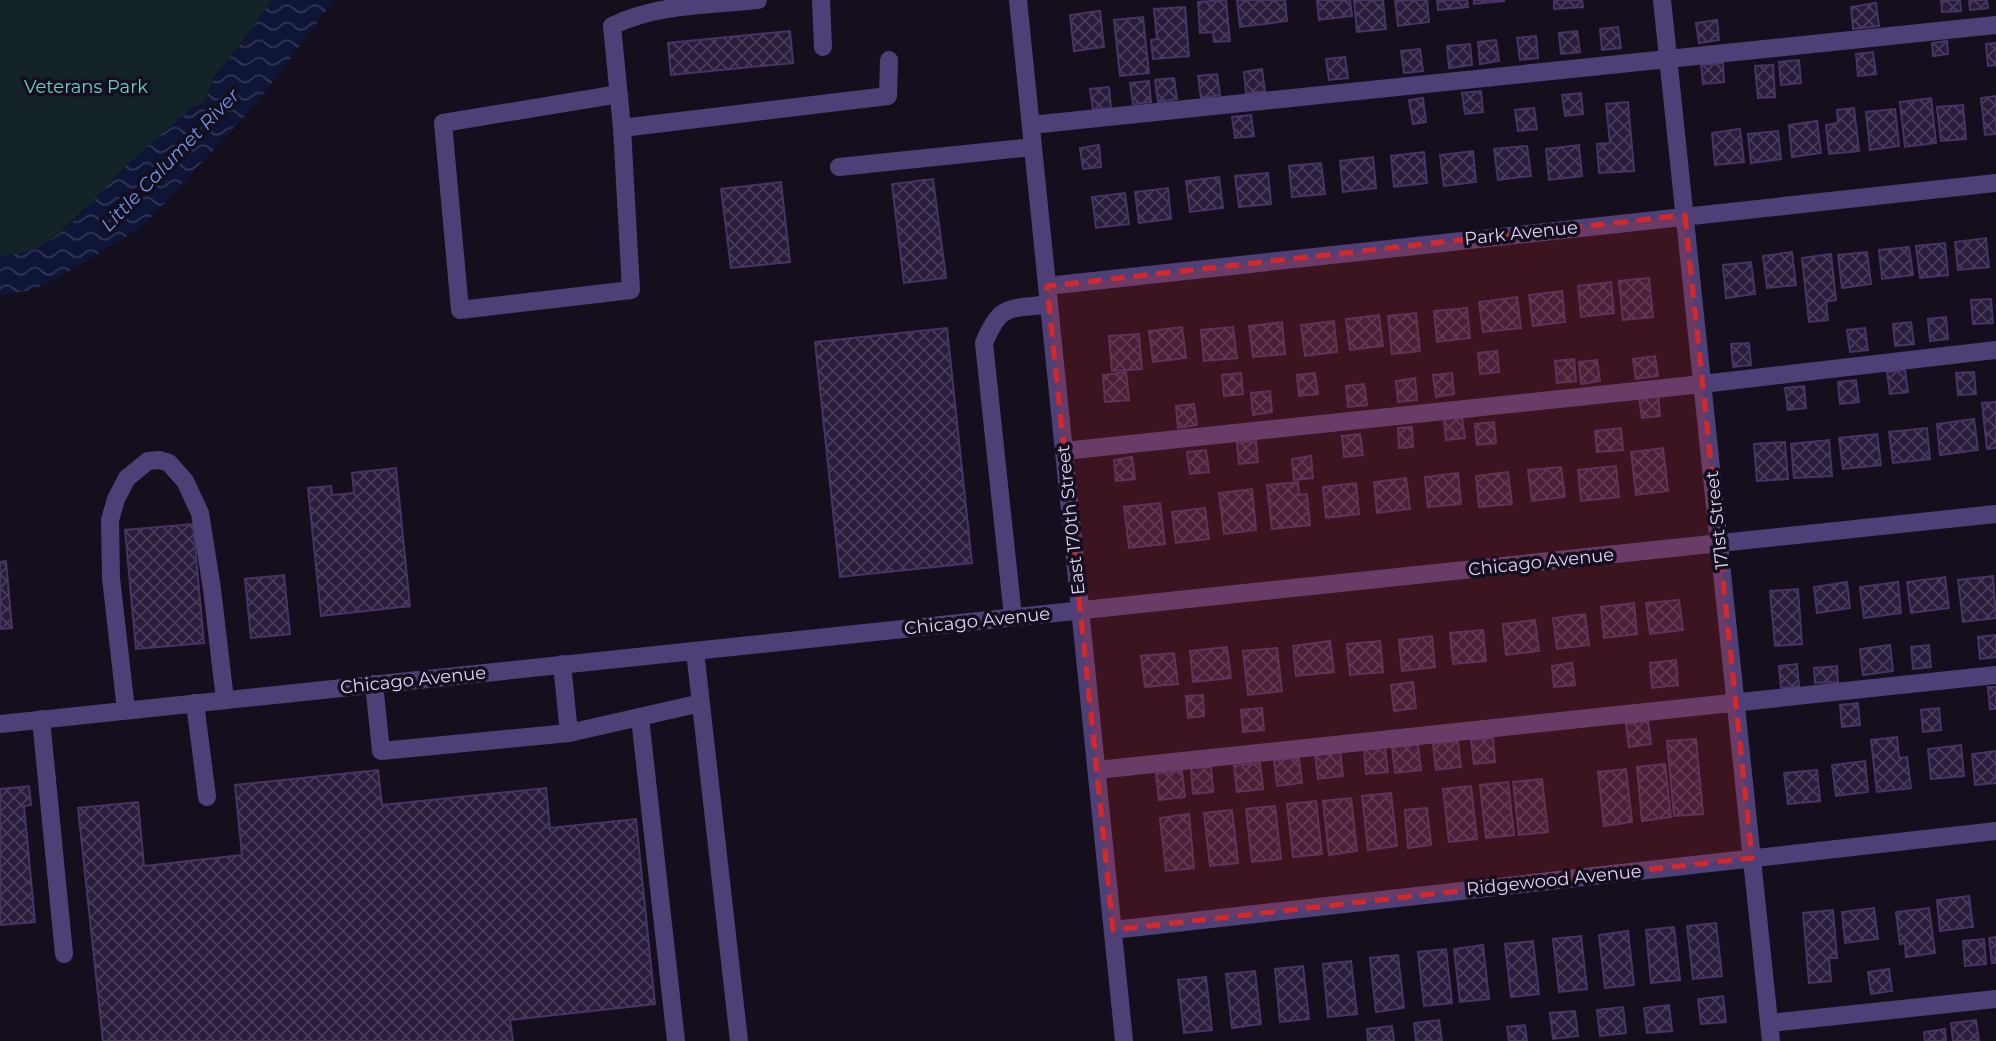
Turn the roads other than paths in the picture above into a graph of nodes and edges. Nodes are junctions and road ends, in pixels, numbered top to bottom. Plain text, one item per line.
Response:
1 (758, 0) edge
2 (821, 0) edge
3 (1018, 0) edge
4 (1662, 0) edge
5 (1996, 25) edge
6 (823, 47) dead end
7 (1668, 59) junction
8 (889, 60) dead end
9 (619, 94) junction
10 (1031, 125) junction
11 (622, 128) junction
12 (1033, 147) junction
13 (839, 167) dead end
14 (1996, 183) edge
15 (1685, 215) junction
16 (1048, 295) junction
17 (1996, 349) edge
18 (1702, 384) junction
19 (1064, 451) junction
20 (1996, 514) edge
21 (1719, 543) junction
22 (1080, 610) junction
23 (1013, 617) junction
24 (695, 650) junction
25 (562, 664) junction
26 (1996, 675) edge
27 (374, 684) junction
28 (225, 700) junction
29 (195, 703) junction
30 (701, 703) junction
31 (1736, 703) junction
32 (126, 710) junction
33 (640, 718) junction
34 (41, 719) junction
35 (0, 724) edge
36 (569, 733) junction
37 (1097, 770) junction
38 (207, 797) dead end
39 (1996, 831) edge
40 (1752, 858) junction
41 (1113, 930) junction
42 (64, 954) dead end
43 (1996, 999) edge
44 (1770, 1032) edge
45 (676, 1041) edge
46 (739, 1041) edge
47 (1124, 1041) edge

1 - 9 street
2 - 6 street
3 - 10 street, East 170th Street
4 - 7 street, 171st Street
5 - 7 street
7 - 10 street
7 - 15 street, 171st Street
8 - 11 street
9 - 11 street
9 - 11 street
10 - 12 street, East 170th Street
12 - 13 street
12 - 16 street, East 170th Street
14 - 15 street, Park Avenue
15 - 16 street, Park Avenue
15 - 18 street, 171st Street
16 - 19 street, East 170th Street
16 - 23 street, Park Avenue
17 - 18 street
18 - 19 street
18 - 21 street, 171st Street
19 - 22 street, East 170th Street
20 - 21 street, Chicago Avenue
21 - 22 street, Chicago Avenue
21 - 31 street, 171st Street
22 - 23 street, Chicago Avenue
22 - 37 street, East 170th Street
23 - 24 street, Chicago Avenue
24 - 25 street, Chicago Avenue
24 - 30 street
25 - 27 street, Chicago Avenue
25 - 36 street
26 - 31 street
27 - 28 street, Chicago Avenue
27 - 36 street
28 - 29 street, Chicago Avenue
28 - 32 street
29 - 32 street, Chicago Avenue
29 - 38 street
30 - 33 street
30 - 46 street
31 - 37 street
31 - 40 street, 171st Street
32 - 34 street, Chicago Avenue
33 - 36 street
33 - 45 street
34 - 35 street, Chicago Avenue
34 - 42 street
37 - 41 street, East 170th Street
39 - 40 street, Ridgewood Avenue
40 - 41 street, Ridgewood Avenue
40 - 44 street, 171st Street
41 - 47 street, East 170th Street
43 - 44 street

